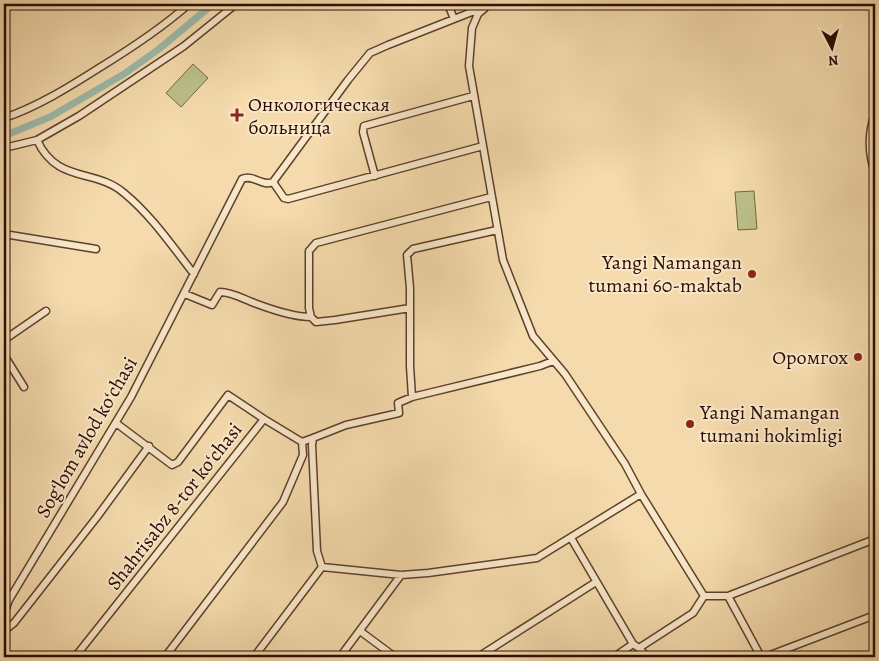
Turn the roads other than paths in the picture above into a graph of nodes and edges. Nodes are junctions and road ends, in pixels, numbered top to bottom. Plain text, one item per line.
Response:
1 (189, 4) edge
2 (236, 4) edge
3 (448, 4) edge
4 (492, 4) edge
5 (485, 6) edge
6 (454, 19) junction
7 (473, 96) junction
8 (875, 113) edge
9 (4, 118) edge
10 (37, 140) junction
11 (483, 146) junction
12 (4, 148) edge
13 (875, 173) edge
14 (374, 176) junction
15 (273, 182) junction
16 (491, 197) junction
17 (497, 230) junction
18 (4, 234) edge
19 (96, 249) dead end
20 (194, 274) junction
21 (185, 294) junction
22 (410, 308) junction
23 (46, 310) dead end
24 (311, 317) junction
25 (4, 340) edge
26 (4, 355) edge
27 (553, 361) junction
28 (24, 386) dead end
29 (412, 398) junction
30 (264, 419) junction
31 (116, 423) junction
32 (314, 438) junction
33 (302, 442) junction
34 (148, 446) junction
35 (641, 494) junction
36 (571, 538) junction
37 (875, 539) edge
38 (322, 567) junction
39 (401, 575) junction
40 (596, 582) junction
41 (704, 596) junction
42 (728, 596) junction
43 (4, 614) edge
44 (875, 615) edge
45 (4, 631) edge
46 (360, 631) junction
47 (636, 646) junction
48 (75, 657) edge
49 (165, 657) edge
50 (254, 657) edge
51 (340, 657) edge
52 (395, 657) edge
53 (478, 657) edge
54 (614, 657) edge
55 (647, 657) edge
56 (761, 657) edge
57 (765, 657) edge

1 - 9 street
2 - 10 street
3 - 6 street
4 - 5 street
5 - 6 street
5 - 7 street
6 - 15 street
7 - 11 street
7 - 14 street
8 - 13 street
10 - 12 street
10 - 20 street
11 - 14 street
11 - 16 street
14 - 15 street
15 - 20 street, Sogʻlom avlod koʻchasi
16 - 17 street
16 - 24 street
17 - 22 street
17 - 27 street
18 - 19 street
20 - 21 street, Sogʻlom avlod koʻchasi
21 - 24 street
21 - 31 street, Sogʻlom avlod koʻchasi
22 - 24 street
22 - 29 street
23 - 25 street
26 - 28 street
27 - 29 street
27 - 35 street
29 - 32 street
30 - 33 street, Shahrisabz 8-tor koʻchasi
30 - 34 street
30 - 48 street, Shahrisabz 8-tor koʻchasi
31 - 34 street
31 - 43 street, Sogʻlom avlod koʻchasi
32 - 33 street
32 - 38 street
33 - 49 street
34 - 45 street
35 - 36 street
35 - 41 street
36 - 39 street
36 - 40 street
37 - 42 street
38 - 39 street
38 - 50 street
39 - 46 street
40 - 47 street
40 - 53 street
41 - 42 street
41 - 47 street
42 - 56 street
44 - 57 street
46 - 51 street
46 - 52 street
47 - 54 street
47 - 55 street

